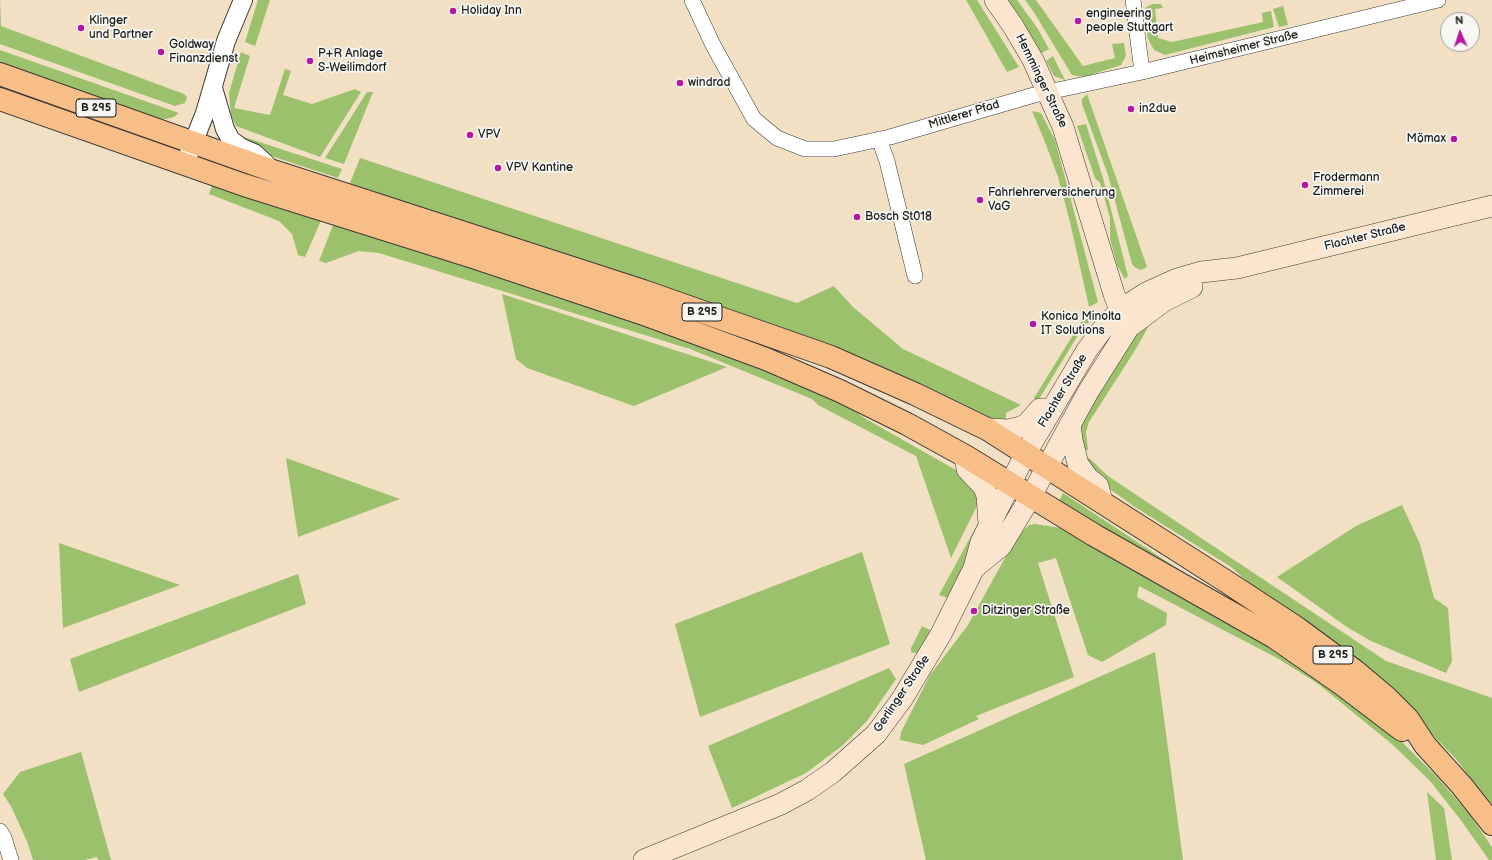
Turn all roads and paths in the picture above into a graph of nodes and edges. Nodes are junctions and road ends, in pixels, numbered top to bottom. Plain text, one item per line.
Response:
1 (243, 0) edge
2 (692, 0) edge
3 (995, 0) edge
4 (1133, 0) edge
5 (1438, 0) edge
6 (1142, 72) junction
7 (0, 74) edge
8 (213, 88) junction
9 (1048, 92) junction
10 (0, 99) edge
11 (879, 139) junction
12 (193, 142) junction
13 (185, 164) junction
14 (276, 172) junction
15 (1492, 206) edge
16 (914, 276) dead end
17 (1124, 318) junction
18 (1052, 408) junction
19 (1070, 424) junction
20 (987, 429) junction
21 (1026, 453) junction
22 (965, 456) junction
23 (1047, 466) junction
24 (1010, 483) junction
25 (1031, 496) junction
26 (1102, 501) junction
27 (989, 525) junction
28 (974, 568) junction
29 (1425, 745) junction
30 (1492, 824) edge
31 (0, 831) edge
32 (11, 860) edge
33 (644, 860) edge

1 - 8 street
2 - 11 street, Mittlerer Pfad
3 - 9 main road, Hemminger Straße
4 - 6 street
5 - 6 street, Heimsheimer Straße
6 - 9 street, Heimsheimer Straße
7 - 12 main road, B 295
8 - 12 street
8 - 14 street
9 - 11 street, Mittlerer Pfad
9 - 17 main road, Hemminger Straße
10 - 13 main road, B 295
11 - 16 street
12 - 13 street
12 - 14 main road, B 295
13 - 22 main road, B 295
14 - 20 main road, B 295
15 - 17 main road, Flachter Straße
17 - 18 main road, Flachter Straße
17 - 19 main road, Flachter Straße
18 - 20 main road
18 - 21 main road, Flachter Straße
19 - 23 main road, Flachter Straße
19 - 26 main road
20 - 21 main road, B 295
21 - 23 main road, B 295
21 - 24 main road, Flachter Straße
22 - 24 main road, B 295
22 - 27 main road
23 - 25 main road, Flachter Straße
23 - 26 main road, B 295
24 - 25 main road, B 295
24 - 27 main road, Gerlinger Straße
25 - 28 main road, Gerlinger Straße
25 - 29 main road, B 295
26 - 29 main road, B 295
27 - 28 main road, Gerlinger Straße
28 - 33 main road, Gerlinger Straße
29 - 30 main road, B 295
31 - 32 street

